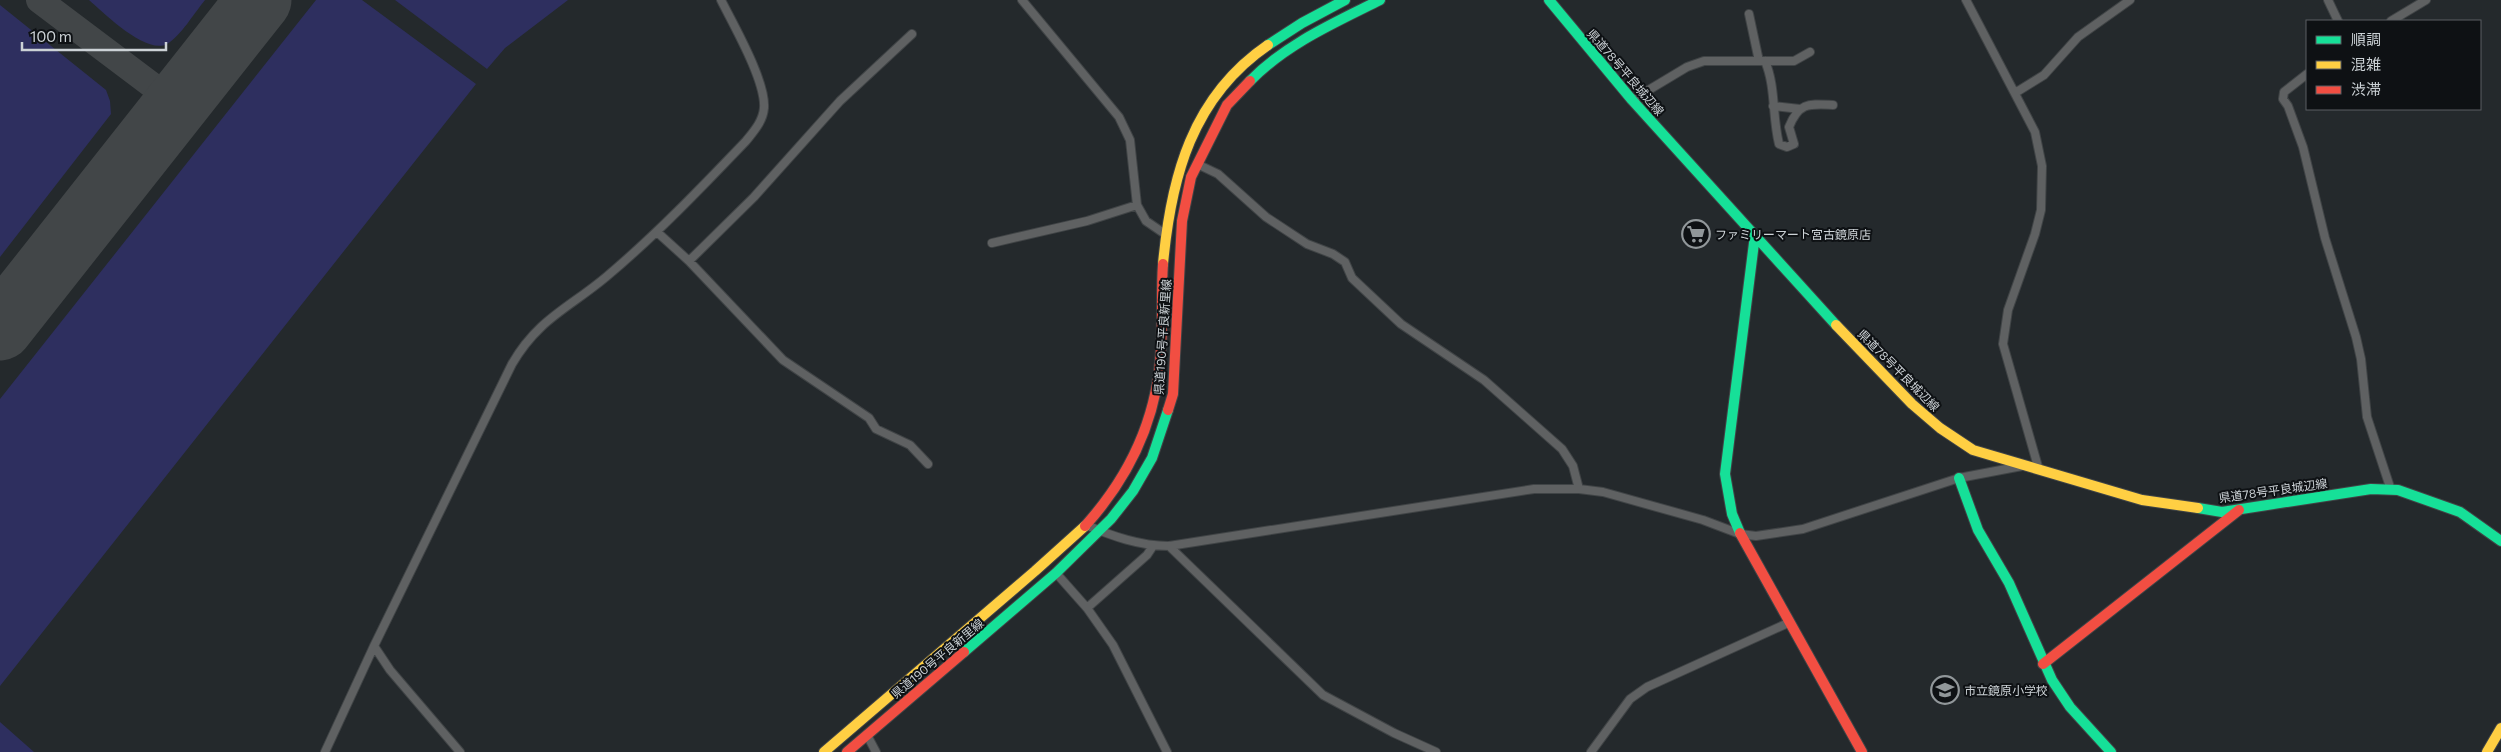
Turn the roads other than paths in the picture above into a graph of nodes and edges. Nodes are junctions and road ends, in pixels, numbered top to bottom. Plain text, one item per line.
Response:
1 (721, 0) edge
2 (1022, 0) edge
3 (1345, 0) edge
4 (1380, 0) edge
5 (1548, 0) edge
6 (1966, 0) edge
7 (2130, 0) edge
8 (2328, 0) edge
9 (2426, 0) edge
10 (1749, 14) dead end
11 (2338, 20) edge
12 (2392, 20) edge
13 (912, 34) dead end
14 (1810, 52) dead end
15 (1762, 61) junction
16 (2306, 75) edge
17 (2015, 93) junction
18 (1632, 100) junction
19 (1833, 105) dead end
20 (1773, 106) junction
21 (1800, 109) junction
22 (1197, 164) junction
23 (1137, 204) junction
24 (657, 232) junction
25 (1166, 234) junction
26 (1755, 235) junction
27 (992, 243) dead end
28 (689, 261) junction
29 (928, 464) dead end
30 (2024, 466) junction
31 (2039, 470) junction
32 (1959, 478) junction
33 (1579, 489) junction
34 (2391, 490) junction
35 (2239, 510) junction
36 (1086, 525) junction
37 (1100, 531) junction
38 (1740, 534) junction
39 (2501, 542) edge
40 (1153, 546) junction
41 (1169, 546) junction
42 (1056, 573) junction
43 (1087, 608) junction
44 (1788, 624) junction
45 (374, 646) junction
46 (2043, 664) junction
47 (2501, 728) edge
48 (867, 735) junction
49 (325, 752) edge
50 (460, 752) edge
51 (824, 752) edge
52 (847, 752) edge
53 (876, 752) edge
54 (1167, 752) edge
55 (1436, 752) edge
56 (1591, 752) edge
57 (1862, 752) edge
58 (2111, 752) edge
59 (2487, 752) edge

1 - 24 street
2 - 23 street
3 - 25 main road, 県道190号平良新里線
4 - 22 main road, 県道190号平良新里線
5 - 18 main road, 県道78号平良城辺線
6 - 17 street
7 - 17 street
8 - 11 street
9 - 12 street
10 - 15 street
13 - 28 street
14 - 15 street
15 - 18 street
15 - 20 street
16 - 34 street
17 - 31 street
18 - 26 main road, 県道78号平良城辺線
19 - 21 street
20 - 21 street
20 - 21 street
22 - 33 street
22 - 37 main road, 県道190号平良新里線
23 - 25 street
23 - 27 street
24 - 28 street
24 - 45 street
25 - 36 main road, 県道190号平良新里線
26 - 30 main road, 県道78号平良城辺線
26 - 38 main road
28 - 29 street
30 - 31 main road, 県道78号平良城辺線
30 - 32 street
31 - 35 main road, 県道78号平良城辺線
32 - 38 street
32 - 46 main road
33 - 38 street
33 - 41 street
34 - 35 main road, 県道78号平良城辺線
34 - 39 main road, 県道78号平良城辺線
35 - 46 main road
36 - 37 street
36 - 51 main road, 県道190号平良新里線
37 - 40 street
37 - 42 main road, 県道190号平良新里線
38 - 44 main road
40 - 41 street
40 - 43 street
41 - 55 street
42 - 43 street
42 - 48 main road, 県道190号平良新里線
43 - 54 street
44 - 56 street
44 - 57 main road
45 - 49 street
45 - 50 street
46 - 58 main road
47 - 59 main road
48 - 52 main road, 県道190号平良新里線
48 - 53 street

